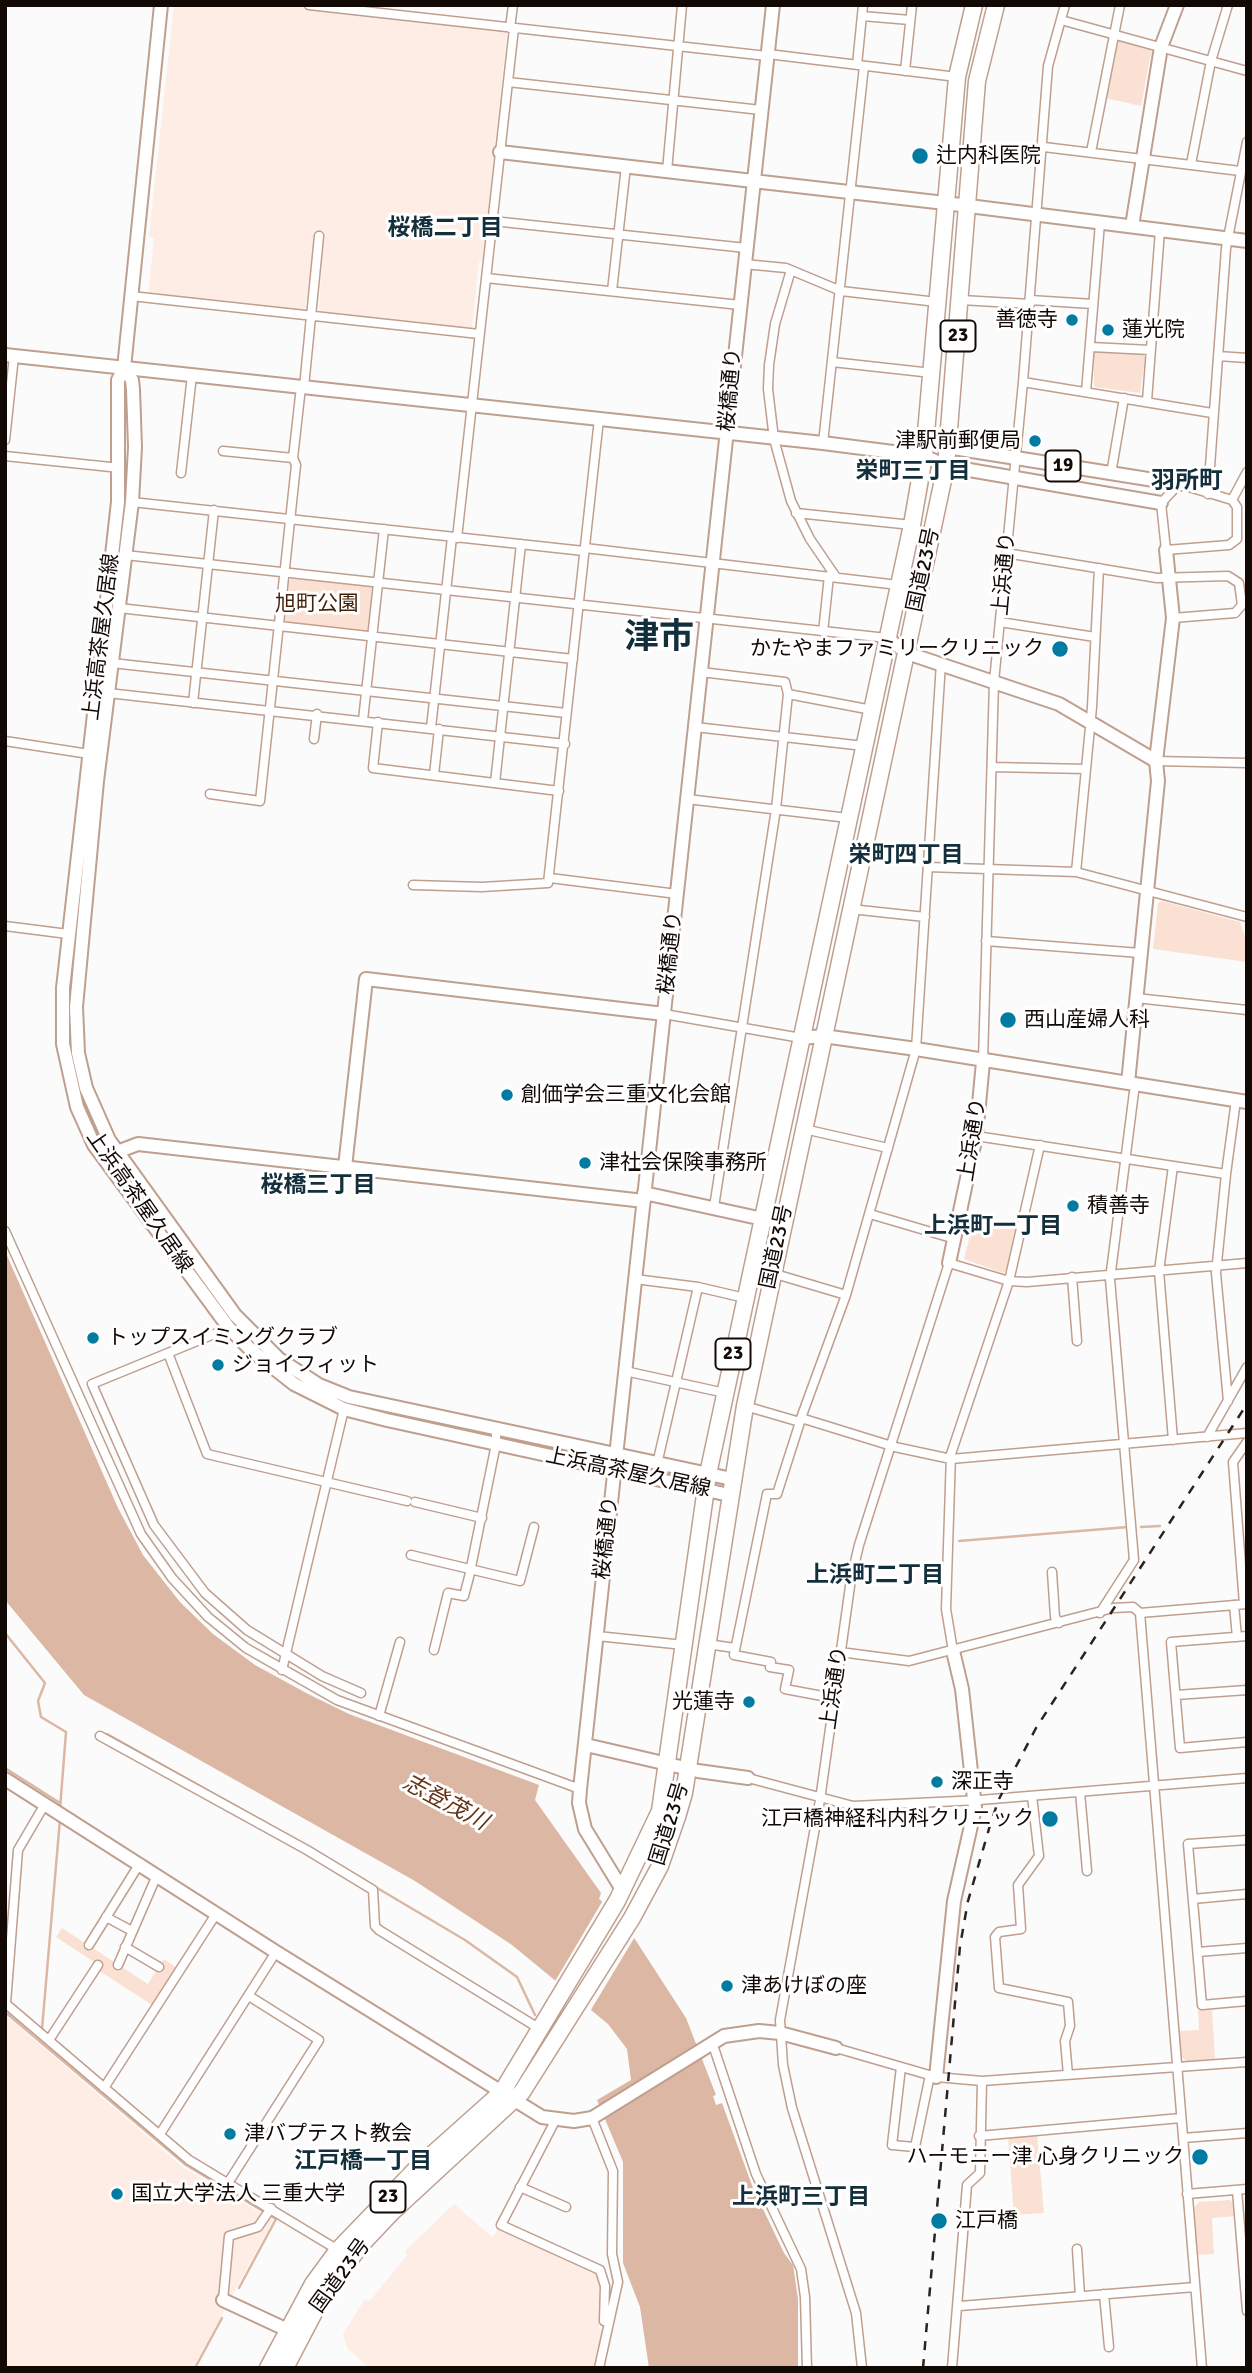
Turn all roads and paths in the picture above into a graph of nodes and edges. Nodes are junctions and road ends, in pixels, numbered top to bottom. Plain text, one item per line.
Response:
1 (161, 5) edge
2 (309, 5) edge
3 (513, 5) edge
4 (682, 5) edge
5 (773, 5) edge
6 (863, 5) edge
7 (912, 5) edge
8 (974, 5) edge
9 (996, 5) edge
10 (1065, 5) edge
11 (1120, 5) edge
12 (1177, 5) edge
13 (1228, 5) edge
14 (343, 7) edge
15 (862, 16) junction
16 (910, 20) junction
17 (1061, 20) junction
18 (512, 28) junction
19 (1112, 35) junction
20 (678, 46) junction
21 (1161, 47) junction
22 (767, 55) junction
23 (1211, 61) junction
24 (860, 66) junction
25 (905, 71) junction
26 (1247, 71) edge
27 (957, 77) junction
28 (508, 82) junction
29 (674, 100) junction
30 (761, 110) junction
31 (1247, 142) edge
32 (1044, 147) junction
33 (500, 152) junction
34 (1091, 152) junction
35 (1141, 158) junction
36 (1191, 164) junction
37 (626, 166) junction
38 (667, 171) junction
39 (1240, 171) junction
40 (753, 181) junction
41 (851, 192) junction
42 (945, 202) junction
43 (967, 205) junction
44 (1038, 215) junction
45 (493, 221) junction
46 (1100, 223) junction
47 (1132, 226) junction
48 (1160, 230) junction
49 (620, 234) junction
50 (319, 236) dead end
51 (1227, 238) junction
52 (1247, 242) edge
53 (746, 248) junction
54 (744, 264) junction
55 (791, 270) junction
56 (486, 278) junction
57 (612, 291) junction
58 (841, 291) junction
59 (131, 296) junction
60 (961, 300) junction
61 (937, 302) junction
62 (1030, 302) junction
63 (1093, 304) junction
64 (740, 305) junction
65 (311, 315) junction
66 (480, 334) junction
67 (1091, 347) junction
68 (1150, 350) junction
69 (10, 355) edge
70 (1218, 356) junction
71 (1247, 358) edge
72 (832, 362) junction
73 (124, 368) junction
74 (932, 373) junction
75 (192, 375) junction
76 (1023, 382) junction
77 (302, 387) junction
78 (1086, 392) junction
79 (1124, 398) junction
80 (1147, 401) junction
81 (471, 405) junction
82 (1213, 413) junction
83 (598, 419) junction
84 (725, 435) junction
85 (774, 439) junction
86 (5, 440) edge
87 (823, 443) junction
88 (947, 447) junction
89 (223, 451) dead end
90 (5, 456) edge
91 (924, 456) junction
92 (293, 458) junction
93 (1015, 458) junction
94 (946, 466) junction
95 (120, 468) junction
96 (1247, 472) edge
97 (181, 473) dead end
98 (1111, 474) junction
99 (1014, 477) junction
100 (1179, 484) junction
101 (1209, 494) junction
102 (1232, 500) junction
103 (132, 502) junction
104 (1161, 503) junction
105 (214, 510) junction
106 (796, 513) junction
107 (290, 519) junction
108 (912, 525) junction
109 (384, 529) junction
110 (455, 537) junction
111 (522, 544) junction
112 (584, 550) junction
113 (1166, 550) junction
114 (1006, 553) junction
115 (125, 555) junction
116 (713, 563) junction
117 (208, 564) junction
118 (1099, 568) junction
119 (285, 573) junction
120 (832, 576) junction
121 (1168, 576) junction
122 (378, 583) junction
123 (898, 585) junction
124 (446, 591) junction
125 (515, 599) junction
126 (579, 606) junction
127 (119, 608) junction
128 (202, 618) junction
129 (1172, 618) junction
130 (706, 619) junction
131 (1000, 622) junction
132 (279, 626) junction
133 (823, 632) junction
134 (372, 636) junction
135 (1095, 637) junction
136 (887, 638) junction
137 (440, 644) junction
138 (509, 651) junction
139 (907, 653) junction
140 (573, 659) junction
141 (112, 663) junction
142 (941, 663) junction
143 (196, 672) junction
144 (701, 672) junction
145 (273, 680) junction
146 (994, 682) junction
147 (365, 690) junction
148 (108, 693) junction
149 (788, 694) junction
150 (434, 698) junction
151 (193, 703) junction
152 (503, 707) junction
153 (270, 709) junction
154 (872, 710) junction
155 (566, 713) junction
156 (317, 714) junction
157 (363, 720) junction
158 (1090, 721) junction
159 (378, 722) junction
160 (695, 727) junction
161 (435, 729) junction
162 (500, 737) junction
163 (784, 737) junction
164 (314, 738) dead end
165 (5, 741) edge
166 (565, 744) junction
167 (864, 747) junction
168 (89, 754) junction
169 (1156, 761) junction
170 (1247, 763) edge
171 (992, 767) junction
172 (1086, 769) junction
173 (434, 775) junction
174 (495, 783) junction
175 (559, 791) junction
176 (210, 794) dead end
177 (687, 799) junction
178 (776, 809) junction
179 (848, 818) junction
180 (928, 867) junction
181 (989, 869) junction
182 (1076, 872) junction
183 (550, 878) junction
184 (412, 885) dead end
185 (1146, 891) junction
186 (677, 894) junction
187 (851, 909) junction
188 (925, 917) junction
189 (1247, 917) edge
190 (5, 926) edge
191 (75, 935) junction
192 (986, 942) junction
193 (1140, 953) junction
194 (1136, 998) junction
195 (1247, 1010) edge
196 (664, 1014) junction
197 (743, 1026) junction
198 (823, 1036) junction
199 (802, 1038) junction
200 (916, 1049) junction
201 (984, 1062) junction
202 (1131, 1087) junction
203 (1241, 1101) edge
204 (804, 1129) junction
205 (976, 1136) junction
206 (1040, 1145) junction
207 (887, 1148) junction
208 (117, 1152) junction
209 (1125, 1159) junction
210 (1173, 1166) junction
211 (345, 1167) junction
212 (1226, 1174) junction
213 (644, 1197) junction
214 (714, 1207) junction
215 (870, 1214) junction
216 (763, 1217) junction
217 (781, 1223) junction
218 (5, 1231) edge
219 (955, 1239) junction
220 (949, 1263) junction
221 (1247, 1263) edge
222 (1216, 1265) junction
223 (1159, 1271) junction
224 (772, 1273) junction
225 (1111, 1274) junction
226 (1072, 1277) junction
227 (635, 1279) junction
228 (1009, 1281) junction
229 (698, 1287) junction
230 (846, 1294) junction
231 (745, 1298) junction
232 (229, 1328) junction
233 (1077, 1341) dead end
234 (168, 1353) junction
235 (1247, 1367) edge
236 (625, 1371) junction
237 (675, 1381) junction
238 (725, 1393) junction
239 (1227, 1401) junction
240 (745, 1406) junction
241 (344, 1409) junction
242 (801, 1420) junction
243 (1247, 1433) edge
244 (496, 1437) junction
245 (1207, 1437) junction
246 (1173, 1440) junction
247 (1247, 1442) edge
248 (1125, 1444) junction
249 (891, 1446) junction
250 (615, 1456) junction
251 (951, 1459) junction
252 (657, 1465) junction
253 (614, 1471) junction
254 (327, 1482) junction
255 (707, 1482) junction
256 (731, 1487) junction
257 (482, 1518) junction
258 (534, 1527) dead end
259 (411, 1555) dead end
260 (471, 1569) junction
261 (1052, 1572) dead end
262 (1241, 1604) edge
263 (1100, 1613) junction
264 (1140, 1613) junction
265 (1059, 1623) junction
266 (597, 1636) junction
267 (1242, 1636) edge
268 (400, 1642) dead end
269 (706, 1644) junction
270 (685, 1645) junction
271 (735, 1648) junction
272 (434, 1650) dead end
273 (953, 1651) junction
274 (840, 1653) junction
275 (285, 1655) junction
276 (282, 1670) junction
277 (1247, 1689) edge
278 (361, 1693) dead end
279 (1176, 1696) junction
280 (833, 1698) junction
281 (379, 1716) junction
282 (100, 1736) dead end
283 (1247, 1742) edge
284 (586, 1745) junction
285 (669, 1765) junction
286 (687, 1768) junction
287 (748, 1778) joint
288 (5, 1779) edge
289 (1247, 1779) edge
290 (1154, 1786) junction
291 (580, 1790) junction
292 (1080, 1792) junction
293 (1032, 1796) junction
294 (820, 1800) junction
295 (974, 1800) junction
296 (45, 1804) junction
297 (1247, 1840) edge
298 (140, 1863) junction
299 (1087, 1871) dead end
300 (157, 1875) junction
301 (1247, 1894) edge
302 (620, 1896) junction
303 (1193, 1899) junction
304 (216, 1914) junction
305 (106, 1917) junction
306 (132, 1931) junction
307 (89, 1945) dead end
308 (125, 1947) junction
309 (1247, 1948) edge
310 (276, 1952) junction
311 (1198, 1952) junction
312 (98, 1965) dead end
313 (118, 1965) dead end
314 (159, 1966) dead end
315 (249, 1996) junction
316 (1247, 2001) edge
317 (5, 2003) edge
318 (540, 2029) junction
319 (780, 2033) junction
320 (49, 2040) junction
321 (712, 2042) junction
322 (836, 2048) joint
323 (1247, 2062) edge
324 (901, 2067) junction
325 (1178, 2068) junction
326 (933, 2076) junction
327 (1068, 2076) junction
328 (982, 2081) junction
329 (104, 2088) junction
330 (509, 2097) junction
331 (597, 2116) junction
332 (1181, 2118) junction
333 (555, 2121) junction
334 (1247, 2133) edge
335 (160, 2134) junction
336 (979, 2136) junction
337 (1183, 2138) junction
338 (228, 2183) junction
339 (520, 2187) junction
340 (1242, 2190) edge
341 (1187, 2194) junction
342 (566, 2207) dead end
343 (268, 2212) junction
344 (1077, 2249) dead end
345 (338, 2250) junction
346 (1244, 2253) edge
347 (1195, 2287) junction
348 (1104, 2294) junction
349 (1080, 2296) junction
350 (223, 2300) joint
351 (960, 2306) junction
352 (1247, 2311) edge
353 (609, 2322) junction
354 (294, 2333) junction
355 (1109, 2347) dead end
356 (268, 2368) edge
357 (285, 2368) edge
358 (295, 2368) edge
359 (599, 2368) edge
360 (807, 2368) edge
361 (862, 2368) edge
362 (952, 2368) edge
363 (1202, 2368) edge

1 - 59 street, 上浜高茶屋久居線
2 - 14 street
3 - 18 street
4 - 20 street
5 - 22 street, 桜橋通り
6 - 15 street
7 - 16 street
8 - 27 highway, 国道23号 / 23
9 - 43 highway, 国道23号 / 23
10 - 17 street, 上浜通り
11 - 19 street
12 - 21 street
13 - 23 street
14 - 18 street
15 - 16 street
15 - 24 street
16 - 25 street
17 - 19 street
17 - 32 street, 上浜通り
18 - 20 street
18 - 28 street
19 - 21 street
19 - 34 street
20 - 22 street
20 - 29 street
21 - 23 street
21 - 35 street
22 - 24 street
22 - 30 street, 桜橋通り
23 - 26 street
23 - 36 street
24 - 25 street
24 - 41 street
25 - 27 street
27 - 42 highway, 国道23号 / 23
28 - 29 street
28 - 33 street
29 - 30 street
29 - 38 street
30 - 40 street, 桜橋通り
31 - 39 street
32 - 34 street
32 - 44 street, 上浜通り
33 - 37 street
33 - 45 street
34 - 35 street
35 - 36 street
35 - 47 street
36 - 39 street
37 - 38 street
37 - 49 street
38 - 40 street
39 - 51 street
40 - 41 street
40 - 53 street, 桜橋通り
41 - 42 street
41 - 58 street
42 - 43 street
42 - 61 highway, 国道23号 / 23
43 - 44 street
43 - 60 highway, 国道23号 / 23
44 - 46 street
44 - 62 street, 上浜通り
45 - 49 street
45 - 56 street
46 - 47 street
46 - 63 street
47 - 48 street
48 - 51 street
48 - 68 street
49 - 53 street
49 - 57 street
50 - 65 street
51 - 52 street
51 - 70 street
53 - 54 street, 桜橋通り
54 - 55 street
54 - 64 street, 桜橋通り
55 - 58 street
55 - 85 street
56 - 57 street
56 - 66 street
57 - 64 street
58 - 61 street
58 - 72 street
59 - 65 street
59 - 73 street, 上浜高茶屋久居線
60 - 62 street
60 - 88 highway, 国道23号 / 23
61 - 74 highway, 国道23号 / 23
62 - 63 street
62 - 76 street, 上浜通り
63 - 67 street
64 - 84 street, 桜橋通り
65 - 66 street
65 - 77 street
66 - 81 street
67 - 68 street
67 - 78 street
68 - 80 street
69 - 73 street
69 - 86 street
70 - 71 street
70 - 82 street
72 - 74 street
72 - 87 street
73 - 75 street
73 - 95 street, 上浜高茶屋久居線
73 - 103 street, 上浜高茶屋久居線
74 - 91 highway, 国道23号 / 23
75 - 77 street
75 - 97 street
76 - 78 street
76 - 93 street, 上浜通り
77 - 81 street
77 - 92 street
78 - 79 street
79 - 80 street
79 - 98 street
80 - 82 street
81 - 83 street
81 - 110 street
82 - 101 street
83 - 84 street
83 - 112 street
84 - 85 street
84 - 116 street, 桜橋通り
85 - 87 street
85 - 106 street
87 - 91 street
88 - 91 street
88 - 93 street, 19
88 - 94 highway, 国道23号 / 23
89 - 92 street
90 - 95 street
91 - 94 street
91 - 108 highway, 国道23号 / 23
92 - 107 street
93 - 98 street, 19
93 - 99 street, 上浜通り
94 - 99 street, 19
94 - 139 highway, 国道23号 / 23
95 - 168 street, 上浜高茶屋久居線
96 - 102 street
98 - 100 street, 19
99 - 104 street, 19
99 - 114 street, 上浜通り
100 - 101 street
100 - 104 street
101 - 102 street
102 - 113 street
103 - 105 street
103 - 115 street, 上浜高茶屋久居線
104 - 113 street
105 - 107 street
105 - 117 street
106 - 108 street
106 - 120 street
107 - 109 street
107 - 119 street
108 - 123 highway, 国道23号 / 23
109 - 110 street
109 - 122 street
110 - 111 street
110 - 124 street
111 - 112 street
111 - 125 street
112 - 116 street
112 - 126 street
113 - 121 street
114 - 118 street
114 - 131 street, 上浜通り
115 - 117 street
115 - 127 street, 上浜高茶屋久居線
116 - 120 street
116 - 130 street, 桜橋通り
117 - 119 street
117 - 128 street
118 - 121 street
118 - 135 street
119 - 122 street
119 - 132 street
120 - 123 street
120 - 133 street
121 - 129 street
121 - 129 street
122 - 124 street
122 - 134 street
123 - 136 highway, 国道23号 / 23
124 - 125 street
124 - 137 street
125 - 126 street
125 - 138 street
126 - 130 street
126 - 140 street
127 - 128 street
127 - 141 street, 上浜高茶屋久居線
128 - 132 street
128 - 143 street
129 - 169 street
130 - 133 street
130 - 144 street, 桜橋通り
131 - 135 street
131 - 146 street, 上浜通り
132 - 134 street
132 - 145 street
133 - 136 street
134 - 137 street
134 - 147 street
135 - 158 street
136 - 139 street
136 - 154 highway, 国道23号 / 23
137 - 138 street
137 - 150 street
138 - 140 street
138 - 152 street
139 - 142 street
139 - 187 highway, 国道23号 / 23
140 - 155 street
141 - 143 street
141 - 148 street, 上浜高茶屋久居線
142 - 146 street
142 - 180 street
143 - 145 street
143 - 151 street
144 - 149 street
144 - 160 street, 桜橋通り
145 - 147 street
145 - 153 street
146 - 158 street
146 - 171 street, 上浜通り
147 - 150 street
147 - 157 street
148 - 151 street
148 - 191 street, 上浜高茶屋久居線
149 - 154 street
149 - 163 street
150 - 152 street
150 - 161 street
151 - 153 street
152 - 155 street
152 - 162 street
153 - 156 street
153 - 176 street
154 - 167 highway, 国道23号 / 23
155 - 166 street
156 - 157 street
156 - 164 street
157 - 159 street
158 - 169 street
158 - 172 street
159 - 161 street
159 - 173 street
160 - 163 street
160 - 177 street, 桜橋通り
161 - 162 street
161 - 173 street
162 - 166 street
162 - 174 street
163 - 167 street
163 - 178 street
165 - 168 street
166 - 175 street
167 - 179 highway, 国道23号 / 23
168 - 191 street, 上浜高茶屋久居線
169 - 170 street
169 - 185 street
171 - 172 street
171 - 181 street, 上浜通り
172 - 182 street
173 - 174 street
174 - 175 street
175 - 183 street
177 - 178 street
177 - 186 street, 桜橋通り
178 - 179 street
178 - 197 street
179 - 199 highway, 国道23号 / 23
180 - 181 street
180 - 188 street
181 - 182 street
181 - 192 street, 上浜通り
182 - 185 street
183 - 184 street
183 - 186 street
185 - 189 street
185 - 193 street
186 - 196 street, 桜橋通り
187 - 188 street
187 - 198 highway, 国道23号 / 23
188 - 200 street
190 - 191 street
191 - 208 street, 上浜高茶屋久居線
191 - 232 street, 上浜高茶屋久居線
192 - 193 street
192 - 201 street, 上浜通り
193 - 194 street
194 - 195 street
194 - 202 street
196 - 197 street
196 - 211 street
196 - 213 street, 桜橋通り
197 - 199 street
197 - 214 street
198 - 199 street
198 - 200 street
198 - 204 highway, 国道23号 / 23
199 - 216 highway, 国道23号 / 23
200 - 201 street
200 - 207 street
201 - 202 street
201 - 205 street, 上浜通り
202 - 203 street
202 - 209 street
203 - 212 street
204 - 207 street
204 - 217 highway, 国道23号 / 23
205 - 206 street
205 - 219 street, 上浜通り
206 - 209 street
206 - 228 street
207 - 215 street
208 - 211 street
208 - 244 street, 上浜高茶屋久居線
209 - 210 street
209 - 225 street
210 - 212 street
210 - 223 street
211 - 213 street
212 - 222 street
213 - 214 street
213 - 227 street, 桜橋通り
214 - 216 street
215 - 219 street
215 - 230 street
216 - 217 street
216 - 231 highway, 国道23号 / 23
217 - 224 highway, 国道23号 / 23
218 - 276 street
219 - 220 street, 上浜通り
220 - 228 street
220 - 249 street, 上浜通り
221 - 222 street
222 - 223 street
222 - 239 street
223 - 225 street
223 - 246 street
224 - 230 street
224 - 240 highway, 国道23号 / 23
225 - 226 street
225 - 248 street
226 - 228 street
226 - 233 street
227 - 229 street
227 - 236 street, 桜橋通り
228 - 251 street
229 - 231 street
229 - 237 street
230 - 242 street
231 - 238 highway, 国道23号 / 23
232 - 234 street
232 - 241 street, 上浜高茶屋久居線
234 - 254 street
234 - 275 street
235 - 239 street
236 - 237 street
236 - 250 street, 桜橋通り
237 - 238 street
237 - 252 street
238 - 255 highway, 国道23号 / 23
239 - 245 street
240 - 242 street
240 - 256 highway, 国道23号 / 23
241 - 244 street, 上浜高茶屋久居線
241 - 254 street
242 - 249 street
242 - 271 street
243 - 245 street
244 - 250 street, 上浜高茶屋久居線
244 - 253 street, 上浜高茶屋久居線
244 - 257 street
245 - 246 street
246 - 248 street
247 - 262 street
248 - 251 street
248 - 263 street
249 - 251 street
249 - 274 street, 上浜通り
250 - 252 street, 上浜高茶屋久居線
250 - 253 street, 桜橋通り
251 - 273 street
252 - 255 street, 上浜高茶屋久居線
253 - 255 street, 上浜高茶屋久居線
253 - 266 street, 桜橋通り
254 - 257 street
254 - 275 street
255 - 256 street, 上浜高茶屋久居線
255 - 270 highway, 国道23号 / 23
256 - 269 highway, 国道23号 / 23
257 - 260 street
258 - 260 street
259 - 260 street
260 - 272 street
261 - 265 street
262 - 264 street
262 - 267 street
263 - 264 street
263 - 265 street
264 - 290 street
265 - 273 street
266 - 270 street
266 - 284 street, 桜橋通り
267 - 279 street
268 - 281 street
269 - 271 street
269 - 286 highway, 国道23号 / 23
270 - 285 highway, 国道23号 / 23
271 - 280 street
273 - 274 street
273 - 295 street
274 - 280 street, 上浜通り
275 - 276 street
275 - 278 street
276 - 281 street
277 - 279 street
279 - 283 street
280 - 294 street, 上浜通り
281 - 291 street
282 - 318 street
284 - 285 street
284 - 291 street, 桜橋通り
285 - 286 street
285 - 302 highway, 国道23号 / 23
286 - 287 street
286 - 330 highway, 国道23号 / 23
287 - 294 street
288 - 296 street
289 - 290 street
290 - 292 street
290 - 325 street
291 - 302 street, 桜橋通り
292 - 293 street
292 - 299 street
293 - 295 street
293 - 327 street
294 - 295 street
294 - 319 street, 上浜通り
295 - 326 street
296 - 298 street
296 - 317 street
297 - 303 street
298 - 300 street
298 - 305 street
300 - 304 street
300 - 306 street
301 - 303 street
302 - 318 highway, 国道23号 / 23
303 - 311 street
304 - 310 street
304 - 329 street
305 - 306 street
305 - 307 street
306 - 308 street
308 - 313 street
308 - 314 street
309 - 311 street
310 - 315 street
310 - 330 street
311 - 316 street
312 - 320 street
315 - 335 street
315 - 338 street
317 - 320 street
318 - 330 highway, 国道23号 / 23
319 - 321 street
319 - 322 street
319 - 361 street, 上浜通り
320 - 329 street
321 - 331 street
321 - 360 street
322 - 324 street
323 - 325 street
324 - 326 street
324 - 326 street
325 - 327 street
325 - 332 street
326 - 328 street
327 - 328 street
328 - 336 street
329 - 335 street
330 - 333 street
330 - 345 highway, 国道23号 / 23
330 - 354 highway, 国道23号 / 23
331 - 333 street
331 - 353 street
332 - 336 street
332 - 337 street
333 - 339 street
334 - 337 street
335 - 338 street
336 - 351 street
337 - 341 street
338 - 343 street
339 - 342 street
339 - 353 street
340 - 341 street
340 - 346 street
341 - 347 street
343 - 345 street
343 - 350 street
344 - 349 street
345 - 354 highway, 国道23号 / 23
346 - 352 street
347 - 348 street
347 - 363 street
348 - 349 street
348 - 355 street
349 - 351 street
350 - 354 street
351 - 362 street
353 - 359 street
354 - 356 highway, 国道23号 / 23
354 - 357 highway, 国道23号 / 23
354 - 358 street

